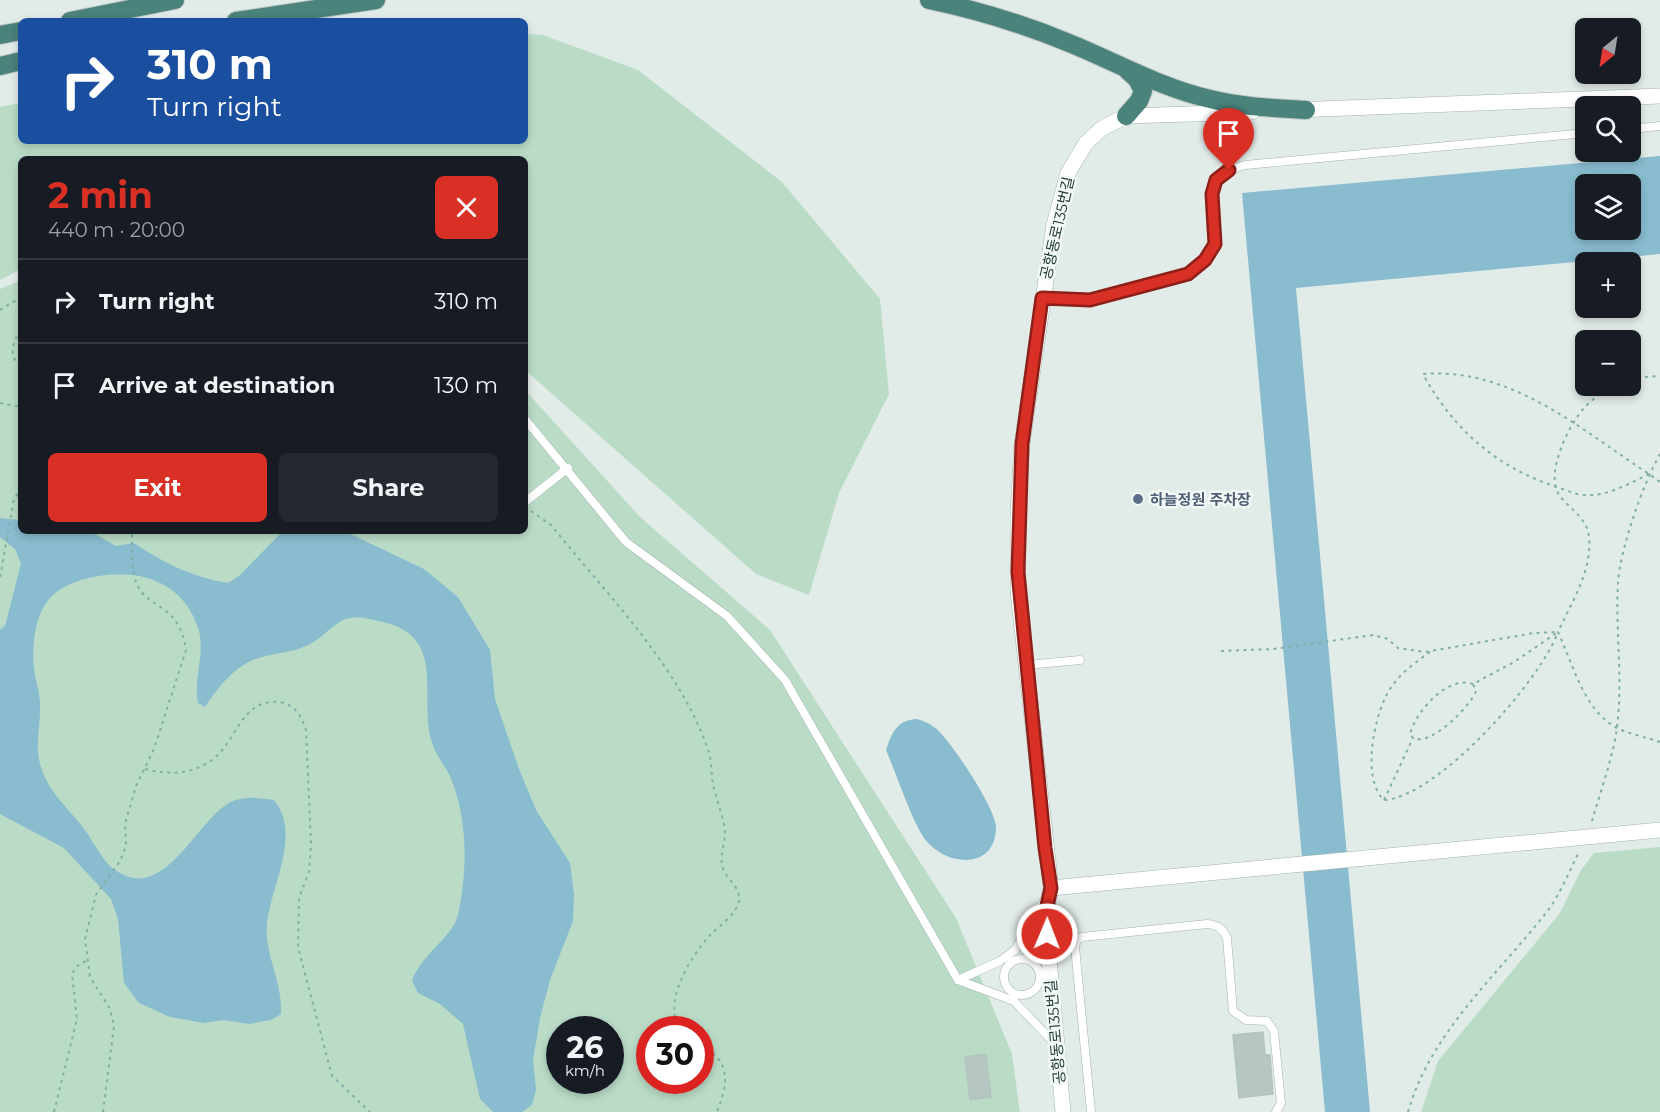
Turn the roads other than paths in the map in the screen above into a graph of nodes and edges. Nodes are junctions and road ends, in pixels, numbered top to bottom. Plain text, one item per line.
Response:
1 (175, 0) edge
2 (376, 0) edge
3 (929, 0) edge
4 (85, 18) edge
5 (256, 18) edge
6 (18, 32) edge
7 (0, 35) edge
8 (18, 63) edge
9 (0, 66) edge
10 (1122, 66) junction
11 (1660, 96) edge
12 (1306, 110) junction
13 (1126, 116) junction
14 (1660, 126) edge
15 (1641, 128) edge
16 (1575, 134) edge
17 (1042, 298) junction
18 (528, 422) edge
19 (568, 468) junction
20 (528, 500) edge
21 (1080, 660) dead end
22 (1026, 665) junction
23 (1660, 830) edge
24 (1051, 888) junction
25 (1010, 958) junction
26 (1045, 974) junction
27 (957, 980) junction
28 (1016, 998) junction
29 (1057, 1046) junction
30 (1063, 1112) edge
31 (1091, 1112) edge
32 (1276, 1112) edge

1 - 4 highway
2 - 5 highway
3 - 10 highway
6 - 7 highway
8 - 9 highway
10 - 12 highway
10 - 13 highway
11 - 12 street, 공항동로135번길
12 - 13 street, 공항동로135번길
13 - 17 street, 공항동로135번길
14 - 15 lane
16 - 17 lane
17 - 22 street, 공항동로135번길
18 - 19 lane
19 - 20 lane
19 - 27 lane
21 - 22 lane
22 - 24 street, 공항동로135번길
23 - 24 street
24 - 25 lane
24 - 26 street, 공항동로135번길
25 - 26 lane
25 - 27 lane
25 - 28 lane
26 - 28 lane
26 - 29 street, 공항동로135번길
27 - 28 lane
28 - 29 lane
29 - 30 street, 공항동로135번길
31 - 32 lane

